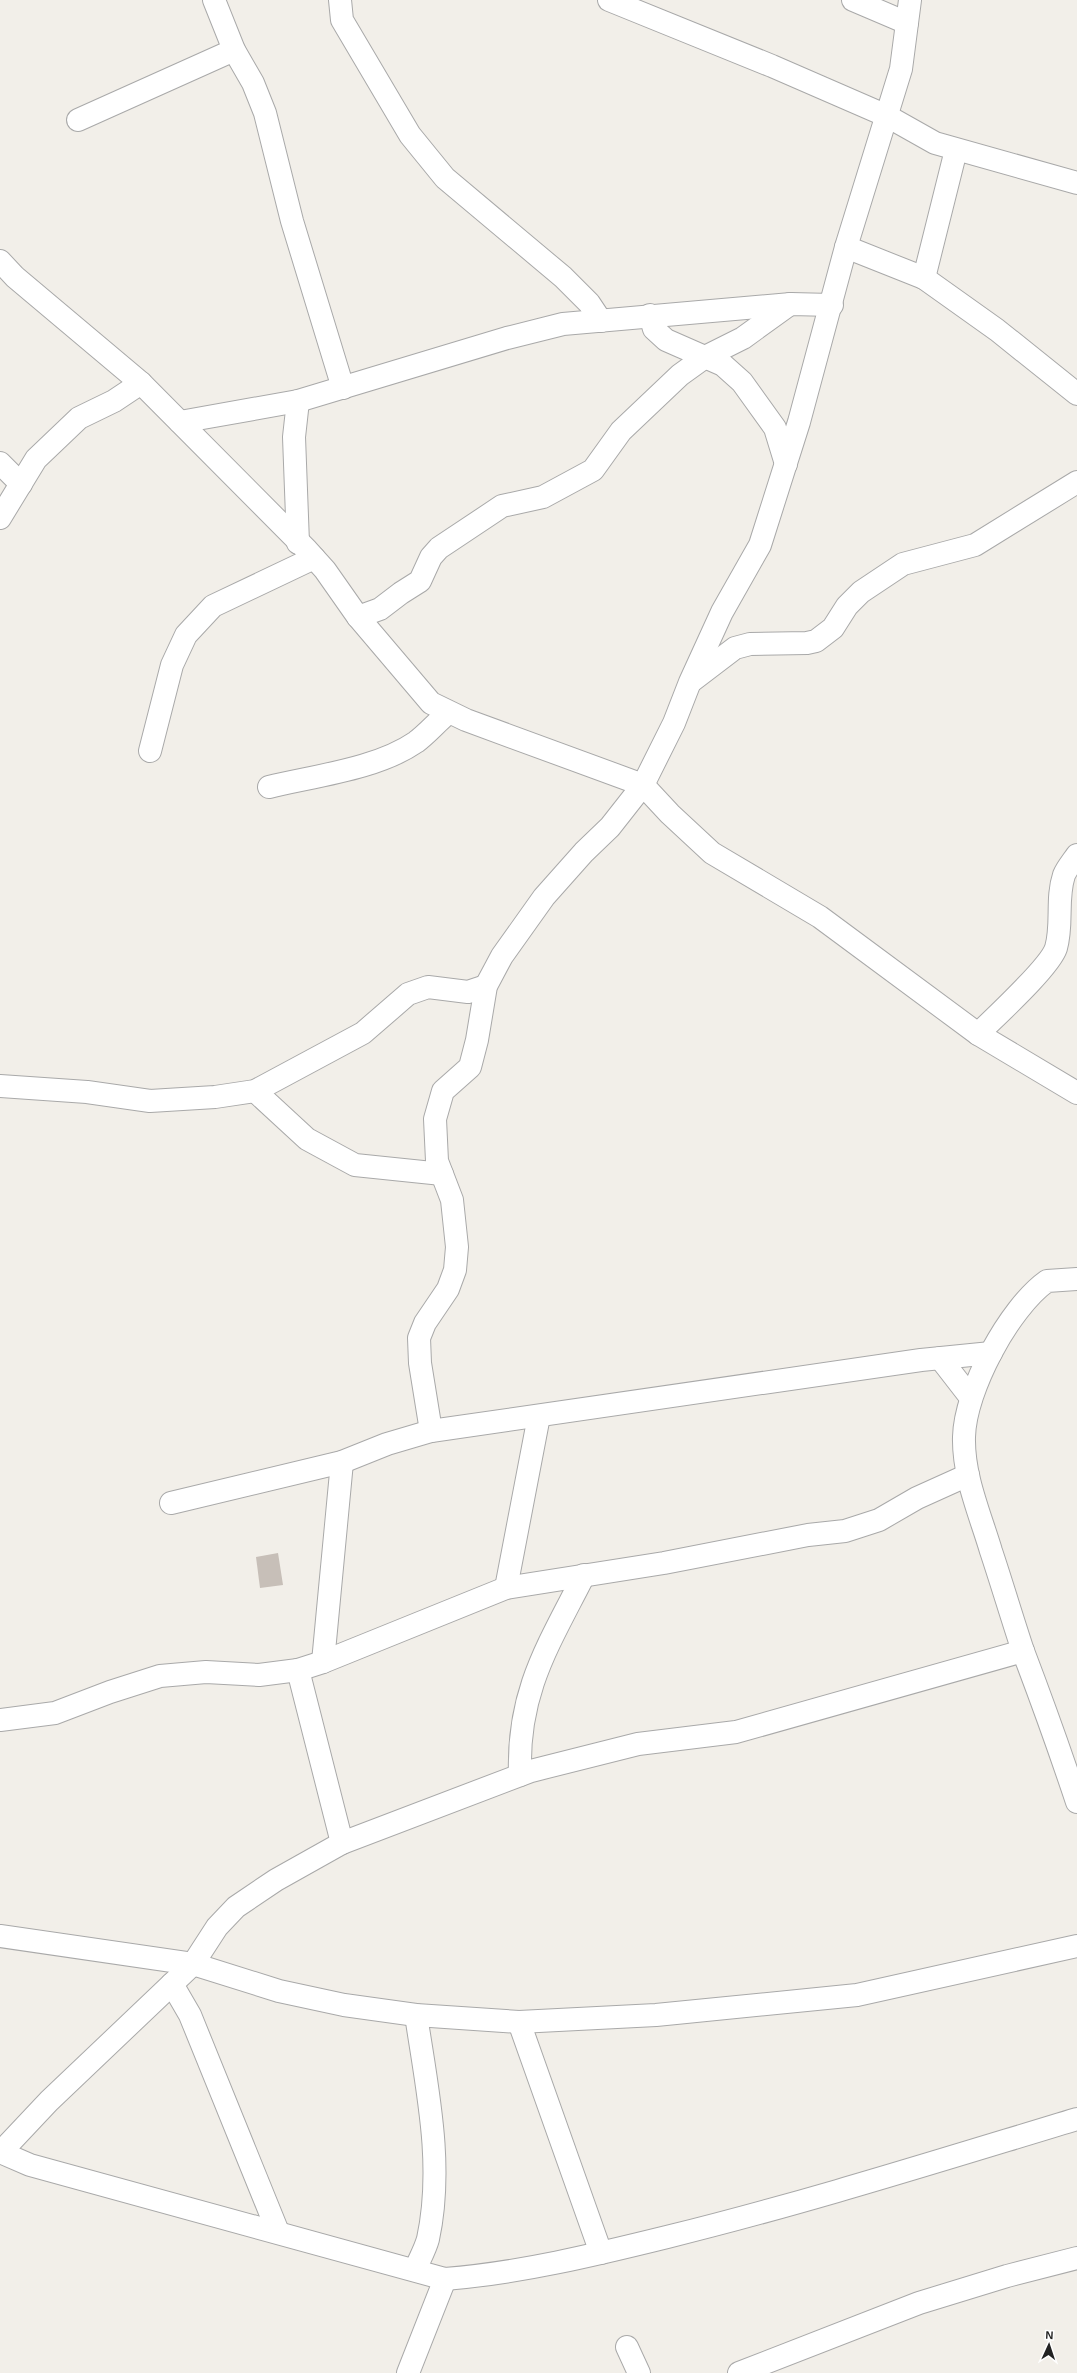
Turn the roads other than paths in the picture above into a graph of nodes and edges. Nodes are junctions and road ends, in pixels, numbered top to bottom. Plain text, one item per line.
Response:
1 (214, 0) edge
2 (340, 0) edge
3 (609, 0) edge
4 (853, 0) edge
5 (910, 0) edge
6 (907, 24) junction
7 (234, 50) junction
8 (887, 116) junction
9 (78, 120) dead end
10 (956, 150) junction
11 (1077, 183) edge
12 (846, 247) junction
13 (0, 261) edge
14 (924, 278) junction
15 (791, 304) junction
16 (832, 305) junction
17 (650, 315) junction
18 (601, 321) junction
19 (705, 358) junction
20 (141, 383) junction
21 (343, 388) junction
22 (1077, 394) edge
23 (298, 401) junction
24 (180, 422) junction
25 (0, 463) edge
26 (786, 464) junction
27 (1077, 482) edge
28 (21, 484) junction
29 (0, 518) edge
30 (298, 543) junction
31 (314, 558) junction
32 (358, 617) junction
33 (690, 682) junction
34 (448, 713) junction
35 (150, 751) dead end
36 (642, 785) junction
37 (269, 787) dead end
38 (1077, 854) edge
39 (486, 986) junction
40 (978, 1034) junction
41 (0, 1086) edge
42 (255, 1091) junction
43 (1077, 1093) edge
44 (442, 1174) junction
45 (1077, 1279) edge
46 (991, 1353) junction
47 (940, 1358) junction
48 (971, 1398) junction
49 (539, 1416) junction
50 (431, 1431) junction
51 (342, 1462) junction
52 (968, 1475) junction
53 (171, 1503) dead end
54 (584, 1575) junction
55 (506, 1588) junction
56 (1023, 1651) junction
57 (323, 1662) junction
58 (298, 1670) junction
59 (0, 1720) edge
60 (520, 1775) junction
61 (1077, 1802) edge
62 (342, 1843) junction
63 (0, 1936) edge
64 (1077, 1946) edge
65 (193, 1964) junction
66 (172, 1984) junction
67 (416, 2015) junction
68 (519, 2022) junction
69 (1077, 2118) edge
70 (0, 2152) edge
71 (278, 2232) junction
72 (602, 2253) junction
73 (1077, 2258) edge
74 (415, 2270) junction
75 (445, 2279) junction
76 (627, 2347) dead end
77 (408, 2373) edge
78 (640, 2373) edge
79 (740, 2373) edge

1 - 7 street
2 - 18 street
3 - 8 street
4 - 6 street
5 - 6 street
6 - 8 street
7 - 9 street
7 - 21 street
8 - 10 street
8 - 12 street
10 - 11 street
10 - 14 street
12 - 14 street
12 - 16 street
13 - 20 street
14 - 22 street
15 - 16 street
15 - 17 street
15 - 19 street
16 - 26 street
17 - 18 street
17 - 19 street
18 - 21 street
19 - 26 street
19 - 32 street
20 - 24 street
20 - 28 street
21 - 23 street
23 - 24 street
23 - 30 street
24 - 30 street
25 - 28 street
26 - 33 street
27 - 33 street
28 - 29 street
30 - 31 street
31 - 32 street
31 - 35 street
32 - 34 street
33 - 36 street
34 - 36 street
34 - 37 street
36 - 39 street
36 - 40 street
38 - 40 street
39 - 42 street
39 - 44 street
40 - 43 street
41 - 42 street
42 - 44 street
44 - 50 street
45 - 46 street
46 - 47 street
46 - 48 street
47 - 48 street
47 - 49 street
48 - 52 street
49 - 50 street
49 - 55 street
50 - 51 street
51 - 53 street
51 - 57 street
52 - 54 street
52 - 56 street
54 - 55 street
54 - 60 street
55 - 57 street
56 - 60 street
56 - 61 street
57 - 58 street
58 - 59 street
58 - 62 street
60 - 62 street
62 - 65 street
63 - 65 street
64 - 68 street
65 - 66 street
65 - 67 street
66 - 70 street
66 - 71 street
67 - 68 street
67 - 74 street
68 - 72 street
69 - 72 street
70 - 71 street
71 - 74 street
72 - 75 street
73 - 79 street
74 - 75 street
75 - 77 street
76 - 78 street

